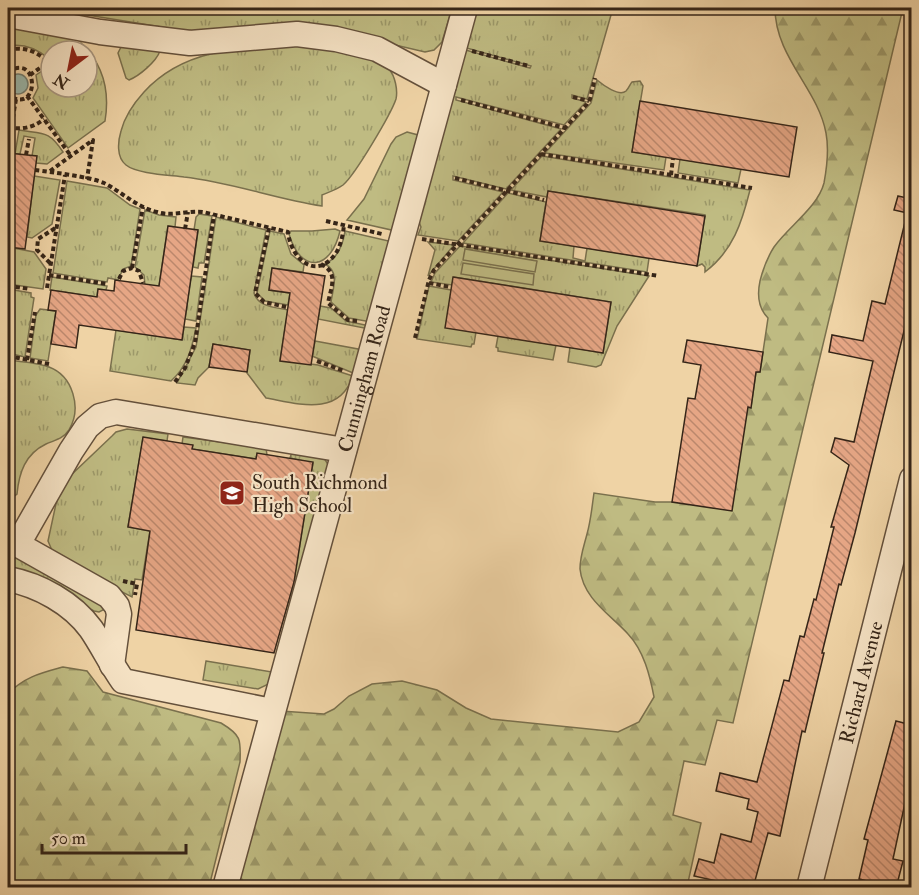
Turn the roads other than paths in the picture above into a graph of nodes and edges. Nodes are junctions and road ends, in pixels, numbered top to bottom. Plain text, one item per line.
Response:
1 (465, 8) edge
2 (8, 15) edge
3 (451, 92) junction
4 (344, 450) junction
5 (912, 479) edge
6 (13, 542) edge
7 (8, 579) edge
8 (112, 665) junction
9 (272, 711) junction
10 (225, 888) edge
11 (809, 888) edge

1 - 3 street, Cunningham Road
2 - 3 street
3 - 4 street, Cunningham Road
4 - 6 street
4 - 9 street, Cunningham Road
5 - 11 street, Richard Avenue
6 - 8 street
7 - 8 street
8 - 9 street
9 - 10 street, Cunningham Road

